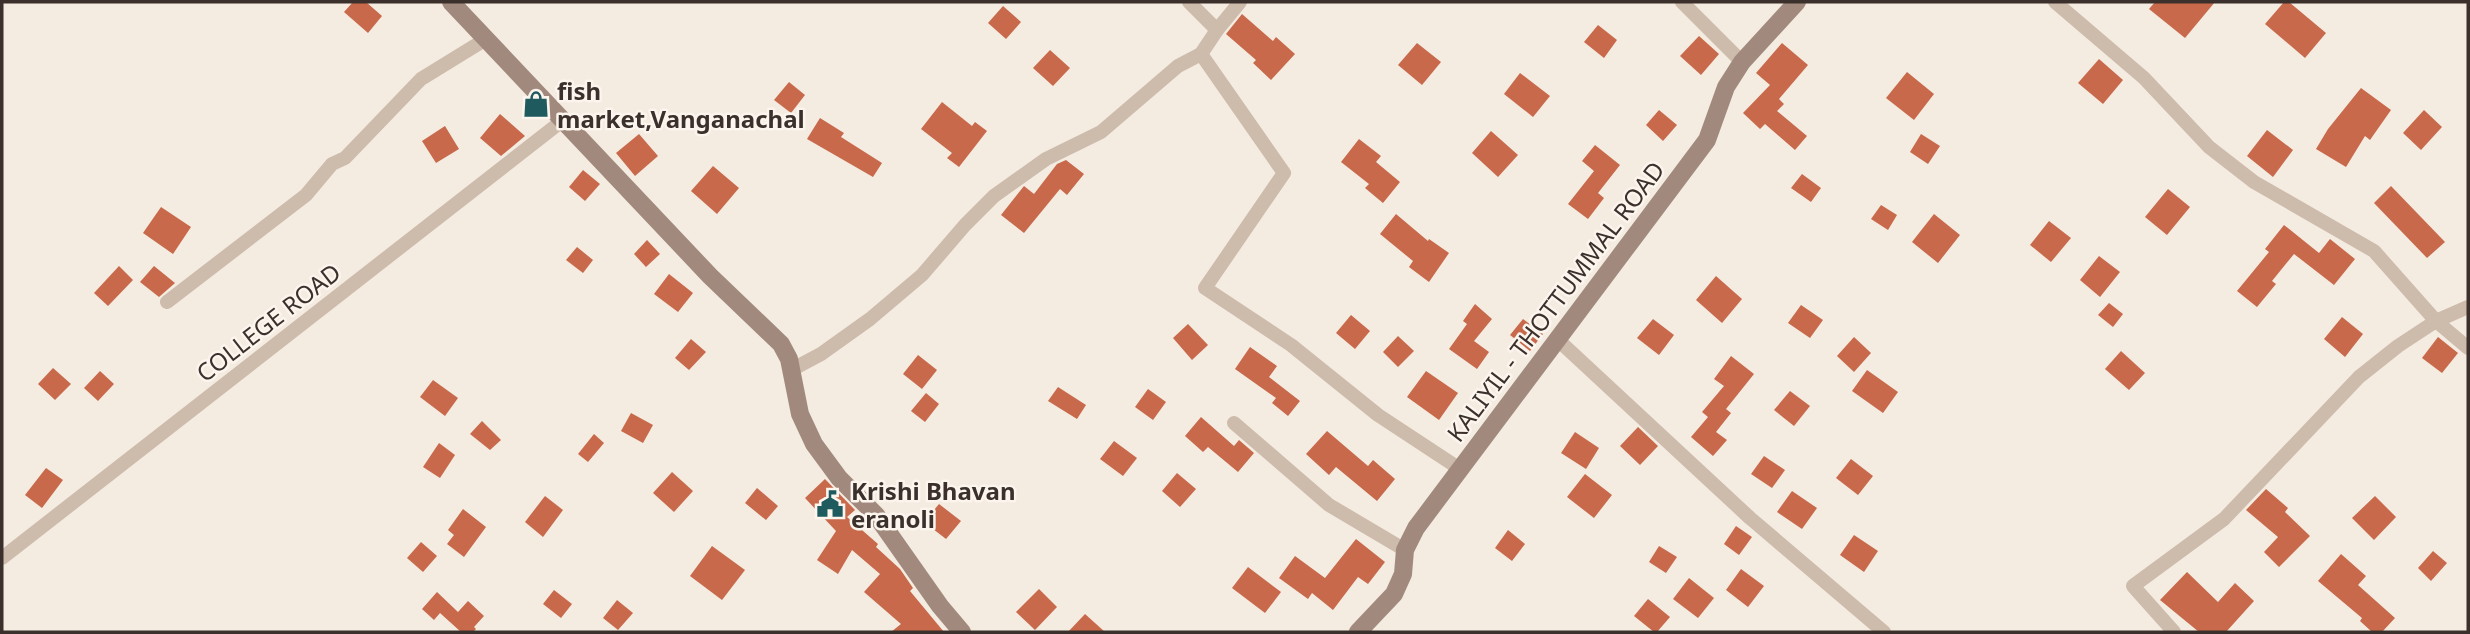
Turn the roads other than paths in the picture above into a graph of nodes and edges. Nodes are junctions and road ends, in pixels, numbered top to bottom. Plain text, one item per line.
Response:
1 (451, 2) edge
2 (1189, 2) edge
3 (1240, 2) edge
4 (1682, 2) edge
5 (1797, 2) edge
6 (2055, 2) edge
7 (1217, 30) junction
8 (486, 39) junction
9 (1200, 54) junction
10 (1742, 62) junction
11 (562, 121) junction
12 (167, 302) dead end
13 (2468, 307) edge
14 (2436, 321) junction
15 (1557, 339) junction
16 (2468, 348) edge
17 (791, 370) junction
18 (1234, 423) dead end
19 (1460, 469) junction
20 (1405, 551) junction
21 (2, 558) edge
22 (962, 632) edge
23 (1358, 632) edge
24 (1884, 632) edge
25 (2174, 632) edge

1 - 8 main road
2 - 7 street
3 - 7 street
4 - 10 street
5 - 10 main road, KALIYIL - THOTTUMMAL ROAD
6 - 14 street
7 - 9 street
8 - 11 main road
8 - 12 street
9 - 17 street
9 - 19 street
10 - 15 main road, KALIYIL - THOTTUMMAL ROAD
11 - 17 main road
11 - 21 street, COLLEGE ROAD
13 - 14 street
14 - 16 street
14 - 25 street
15 - 19 main road, KALIYIL - THOTTUMMAL ROAD
15 - 24 street
17 - 22 main road
18 - 20 street
19 - 20 main road, KALIYIL - THOTTUMMAL ROAD
20 - 23 main road, KALIYIL - THOTTUMMAL ROAD

